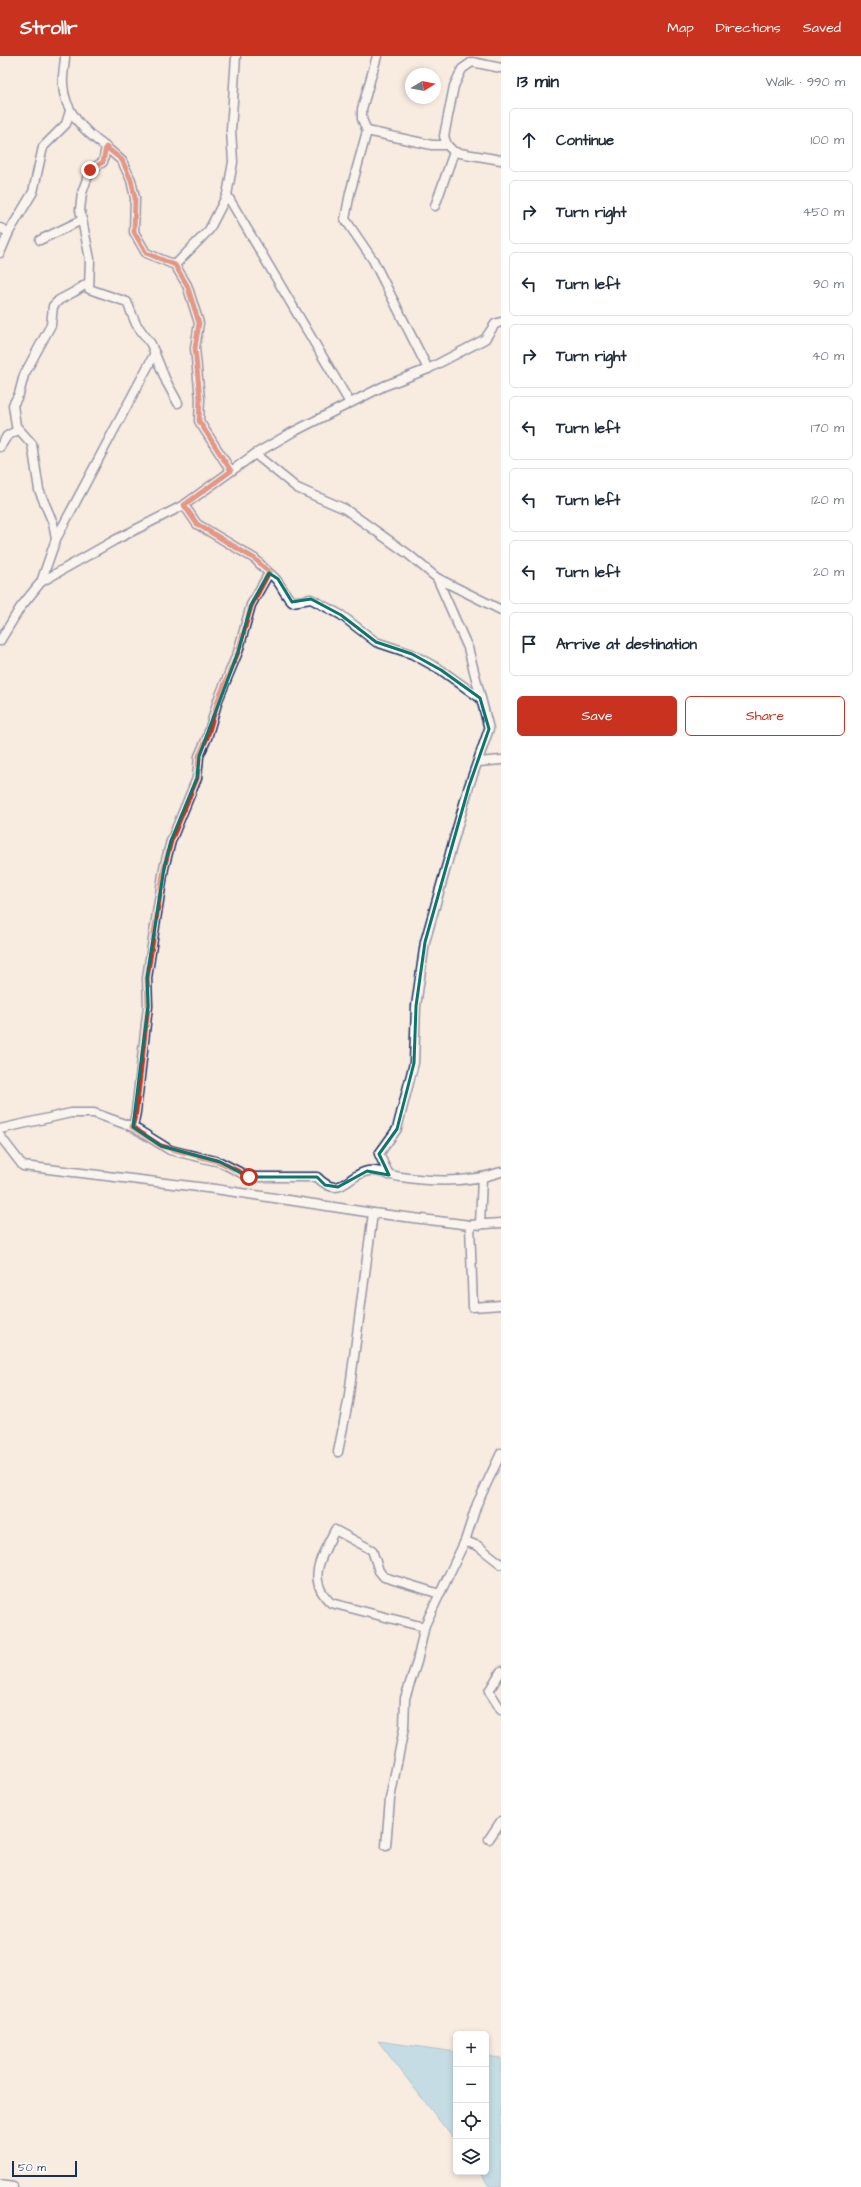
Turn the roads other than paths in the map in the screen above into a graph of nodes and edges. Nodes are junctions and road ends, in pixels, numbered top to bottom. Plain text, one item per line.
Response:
1 (65, 56) edge
2 (236, 56) edge
3 (376, 56) edge
4 (501, 68) edge
5 (70, 111) junction
6 (367, 131) junction
7 (447, 145) junction
8 (106, 147) junction
9 (454, 152) junction
10 (501, 160) edge
11 (227, 195) junction
12 (435, 206) dead end
13 (82, 220) junction
14 (0, 228) edge
15 (9, 232) junction
16 (40, 240) dead end
17 (0, 253) edge
18 (175, 265) junction
19 (88, 283) junction
20 (501, 322) edge
21 (155, 353) junction
22 (428, 369) junction
23 (178, 403) dead end
24 (350, 403) junction
25 (18, 430) junction
26 (0, 446) edge
27 (255, 454) junction
28 (231, 471) junction
29 (184, 505) junction
30 (56, 539) junction
31 (269, 572) junction
32 (437, 578) junction
33 (42, 582) junction
34 (501, 610) edge
35 (0, 641) edge
36 (480, 698) junction
37 (501, 760) edge
38 (479, 762) junction
39 (132, 1127) junction
40 (0, 1129) edge
41 (0, 1136) edge
42 (501, 1172) edge
43 (389, 1175) junction
44 (482, 1177) junction
45 (373, 1213) junction
46 (501, 1223) edge
47 (470, 1225) junction
48 (480, 1225) junction
49 (501, 1305) edge
50 (338, 1452) dead end
51 (501, 1453) edge
52 (465, 1541) junction
53 (501, 1564) edge
54 (440, 1594) junction
55 (424, 1627) junction
56 (501, 1671) edge
57 (501, 1710) edge
58 (501, 1821) edge
59 (489, 1839) dead end
60 (386, 1846) dead end
61 (0, 2185) edge
62 (13, 2187) edge

1 - 5 street
2 - 11 street
3 - 6 street
4 - 7 street
5 - 8 street
5 - 15 street
6 - 7 street
6 - 22 street
7 - 9 street
8 - 13 street
8 - 18 street
9 - 10 street
9 - 12 street
11 - 18 street
11 - 24 street
13 - 16 street
13 - 19 street
14 - 15 street
15 - 17 street
18 - 28 street
19 - 21 street
19 - 25 street
20 - 22 street
21 - 23 street
21 - 30 street
22 - 24 street
24 - 27 street
25 - 26 street
25 - 30 street
27 - 28 street
27 - 32 street
28 - 29 street
29 - 31 street
29 - 33 street
30 - 33 street
31 - 36 street
31 - 39 street
32 - 34 street
32 - 36 street
33 - 35 street
36 - 38 street
37 - 38 street
38 - 43 street
39 - 40 street
39 - 43 street
41 - 45 street
42 - 44 street
43 - 44 street
44 - 48 street
45 - 47 street
45 - 50 street
46 - 48 street
47 - 48 street
47 - 49 street
51 - 52 street
52 - 53 street
52 - 54 street
54 - 55 street
54 - 55 street
55 - 60 street
56 - 57 street
58 - 59 street
61 - 62 street

